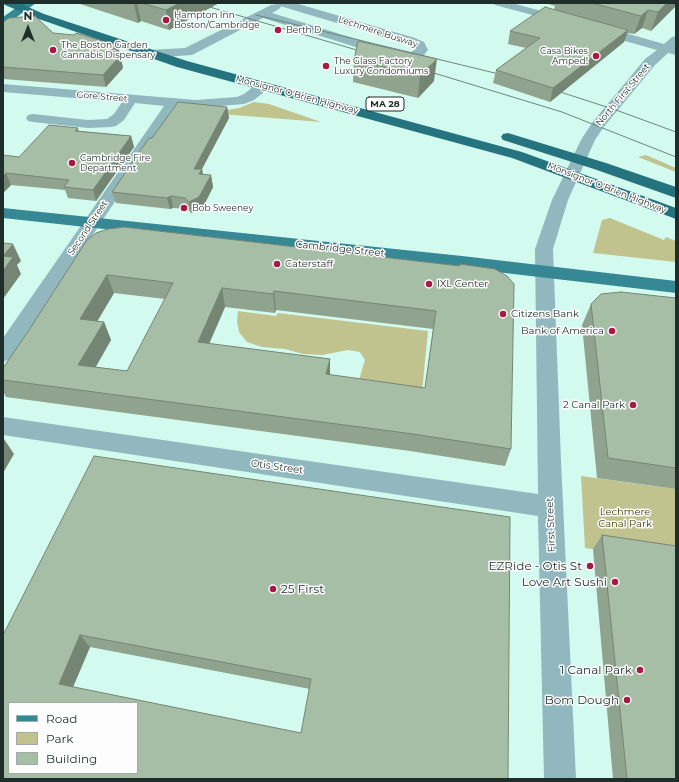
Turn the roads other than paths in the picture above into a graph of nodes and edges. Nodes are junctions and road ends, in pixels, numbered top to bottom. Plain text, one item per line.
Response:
1 (9, 3) edge
2 (283, 3) edge
3 (499, 3) edge
4 (26, 6) edge
5 (262, 14) junction
6 (3, 22) edge
7 (162, 42) dead end
8 (673, 47) edge
9 (190, 51) junction
10 (150, 54) junction
11 (243, 81) junction
12 (263, 86) junction
13 (3, 88) edge
14 (336, 91) dead end
15 (130, 99) junction
16 (173, 103) junction
17 (201, 104) junction
18 (33, 118) dead end
19 (492, 132) dead end
20 (579, 159) junction
21 (572, 174) junction
22 (676, 193) edge
23 (3, 212) edge
24 (676, 214) edge
25 (92, 222) junction
26 (544, 271) junction
27 (676, 286) edge
28 (3, 354) edge
29 (3, 426) edge
30 (550, 507) junction
31 (560, 779) edge

1 - 4 highway, Monsignor O'Brien Highway / MA 28
2 - 5 street
2 - 5 street, Lechmere Busway
3 - 8 street
4 - 6 main road
4 - 10 highway, Monsignor O'Brien Highway / MA 28
5 - 9 street
7 - 9 highway, Monsignor O'Brien Highway
8 - 20 street, North First Street
9 - 10 street
9 - 14 highway, Monsignor O'Brien Highway
10 - 11 highway, Monsignor O'Brien Highway / MA 28
11 - 12 highway, Monsignor O'Brien Highway / MA 28
11 - 17 street, Gore Street
12 - 17 street, Gore Street
12 - 21 highway, Monsignor O'Brien Highway / MA 28
13 - 15 street, Gore Street
15 - 16 street, Gore Street
15 - 18 street
16 - 17 street, Gore Street
16 - 25 street, Second Street
19 - 20 highway, Monsignor O'Brien Highway
20 - 21 street, North First Street
20 - 22 highway, Monsignor O'Brien Highway
21 - 24 highway, Monsignor O'Brien Highway / MA 28
21 - 26 street, North First Street
23 - 25 main road, Cambridge Street
25 - 26 main road, Cambridge Street
25 - 28 street, Second Street
26 - 27 main road, Cambridge Street
26 - 30 street, First Street
29 - 30 street, Otis Street
30 - 31 street, First Street

